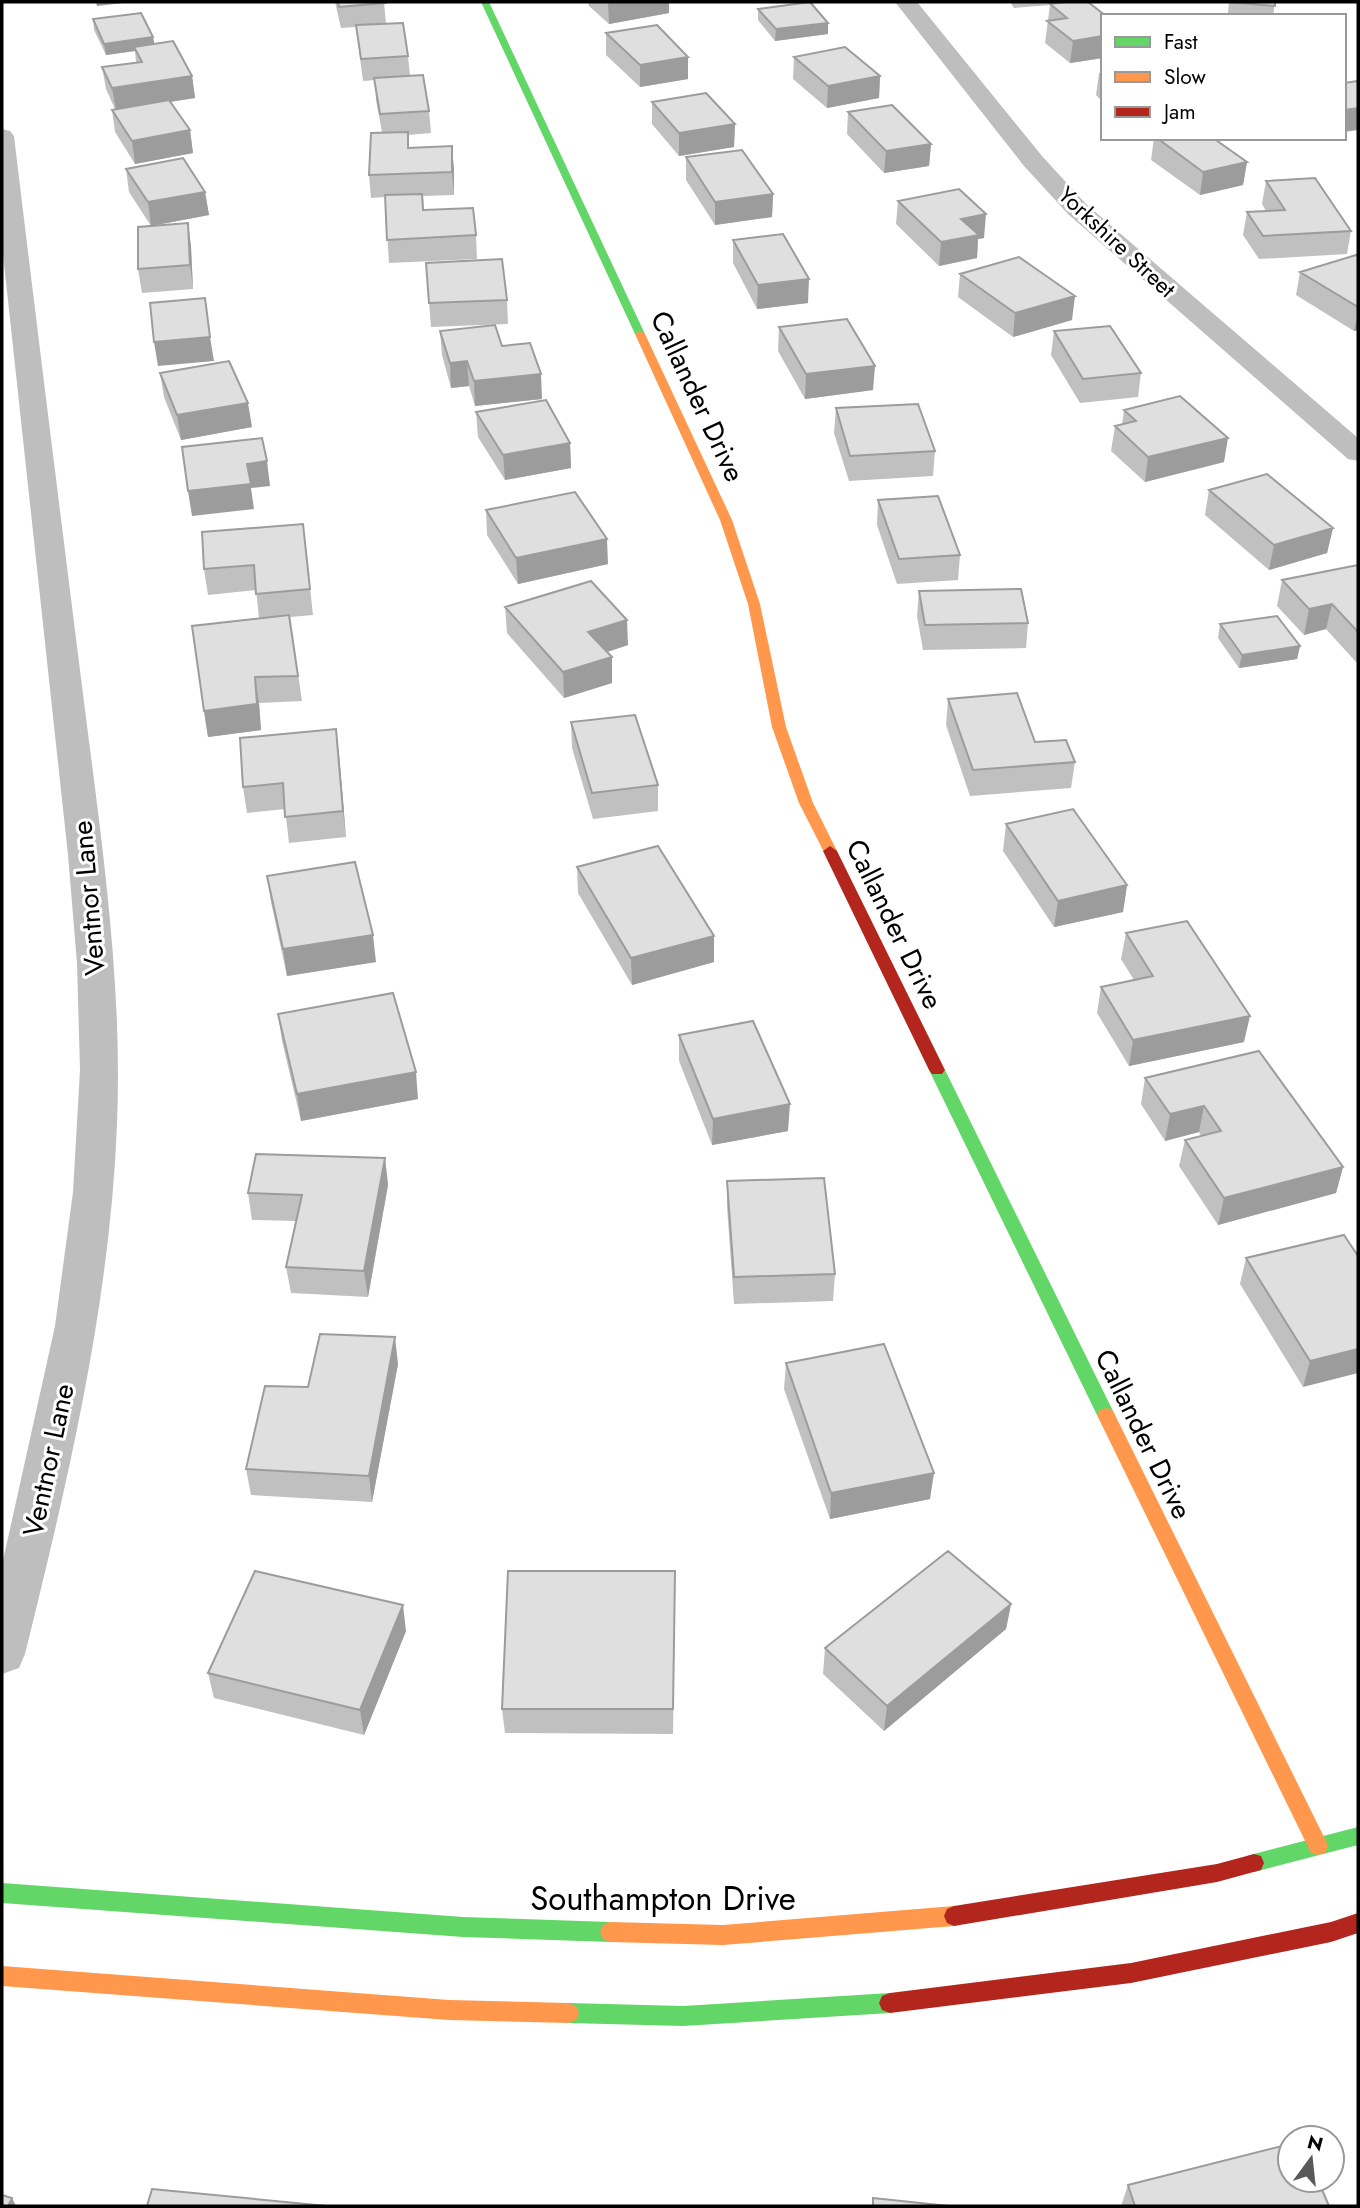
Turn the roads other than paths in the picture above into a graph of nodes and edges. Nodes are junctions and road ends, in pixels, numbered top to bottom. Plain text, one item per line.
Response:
1 (485, 2) edge
2 (906, 2) edge
3 (2, 136) edge
4 (1358, 453) edge
5 (2, 1654) edge
6 (1358, 1836) edge
7 (1318, 1846) junction
8 (2, 1893) edge
9 (1358, 1923) edge
10 (2, 1976) edge

1 - 7 street, Callander Drive
2 - 4 street, Yorkshire Street
3 - 5 street, Ventnor Lane
6 - 7 street, Southampton Drive
7 - 8 street, Southampton Drive
9 - 10 street

